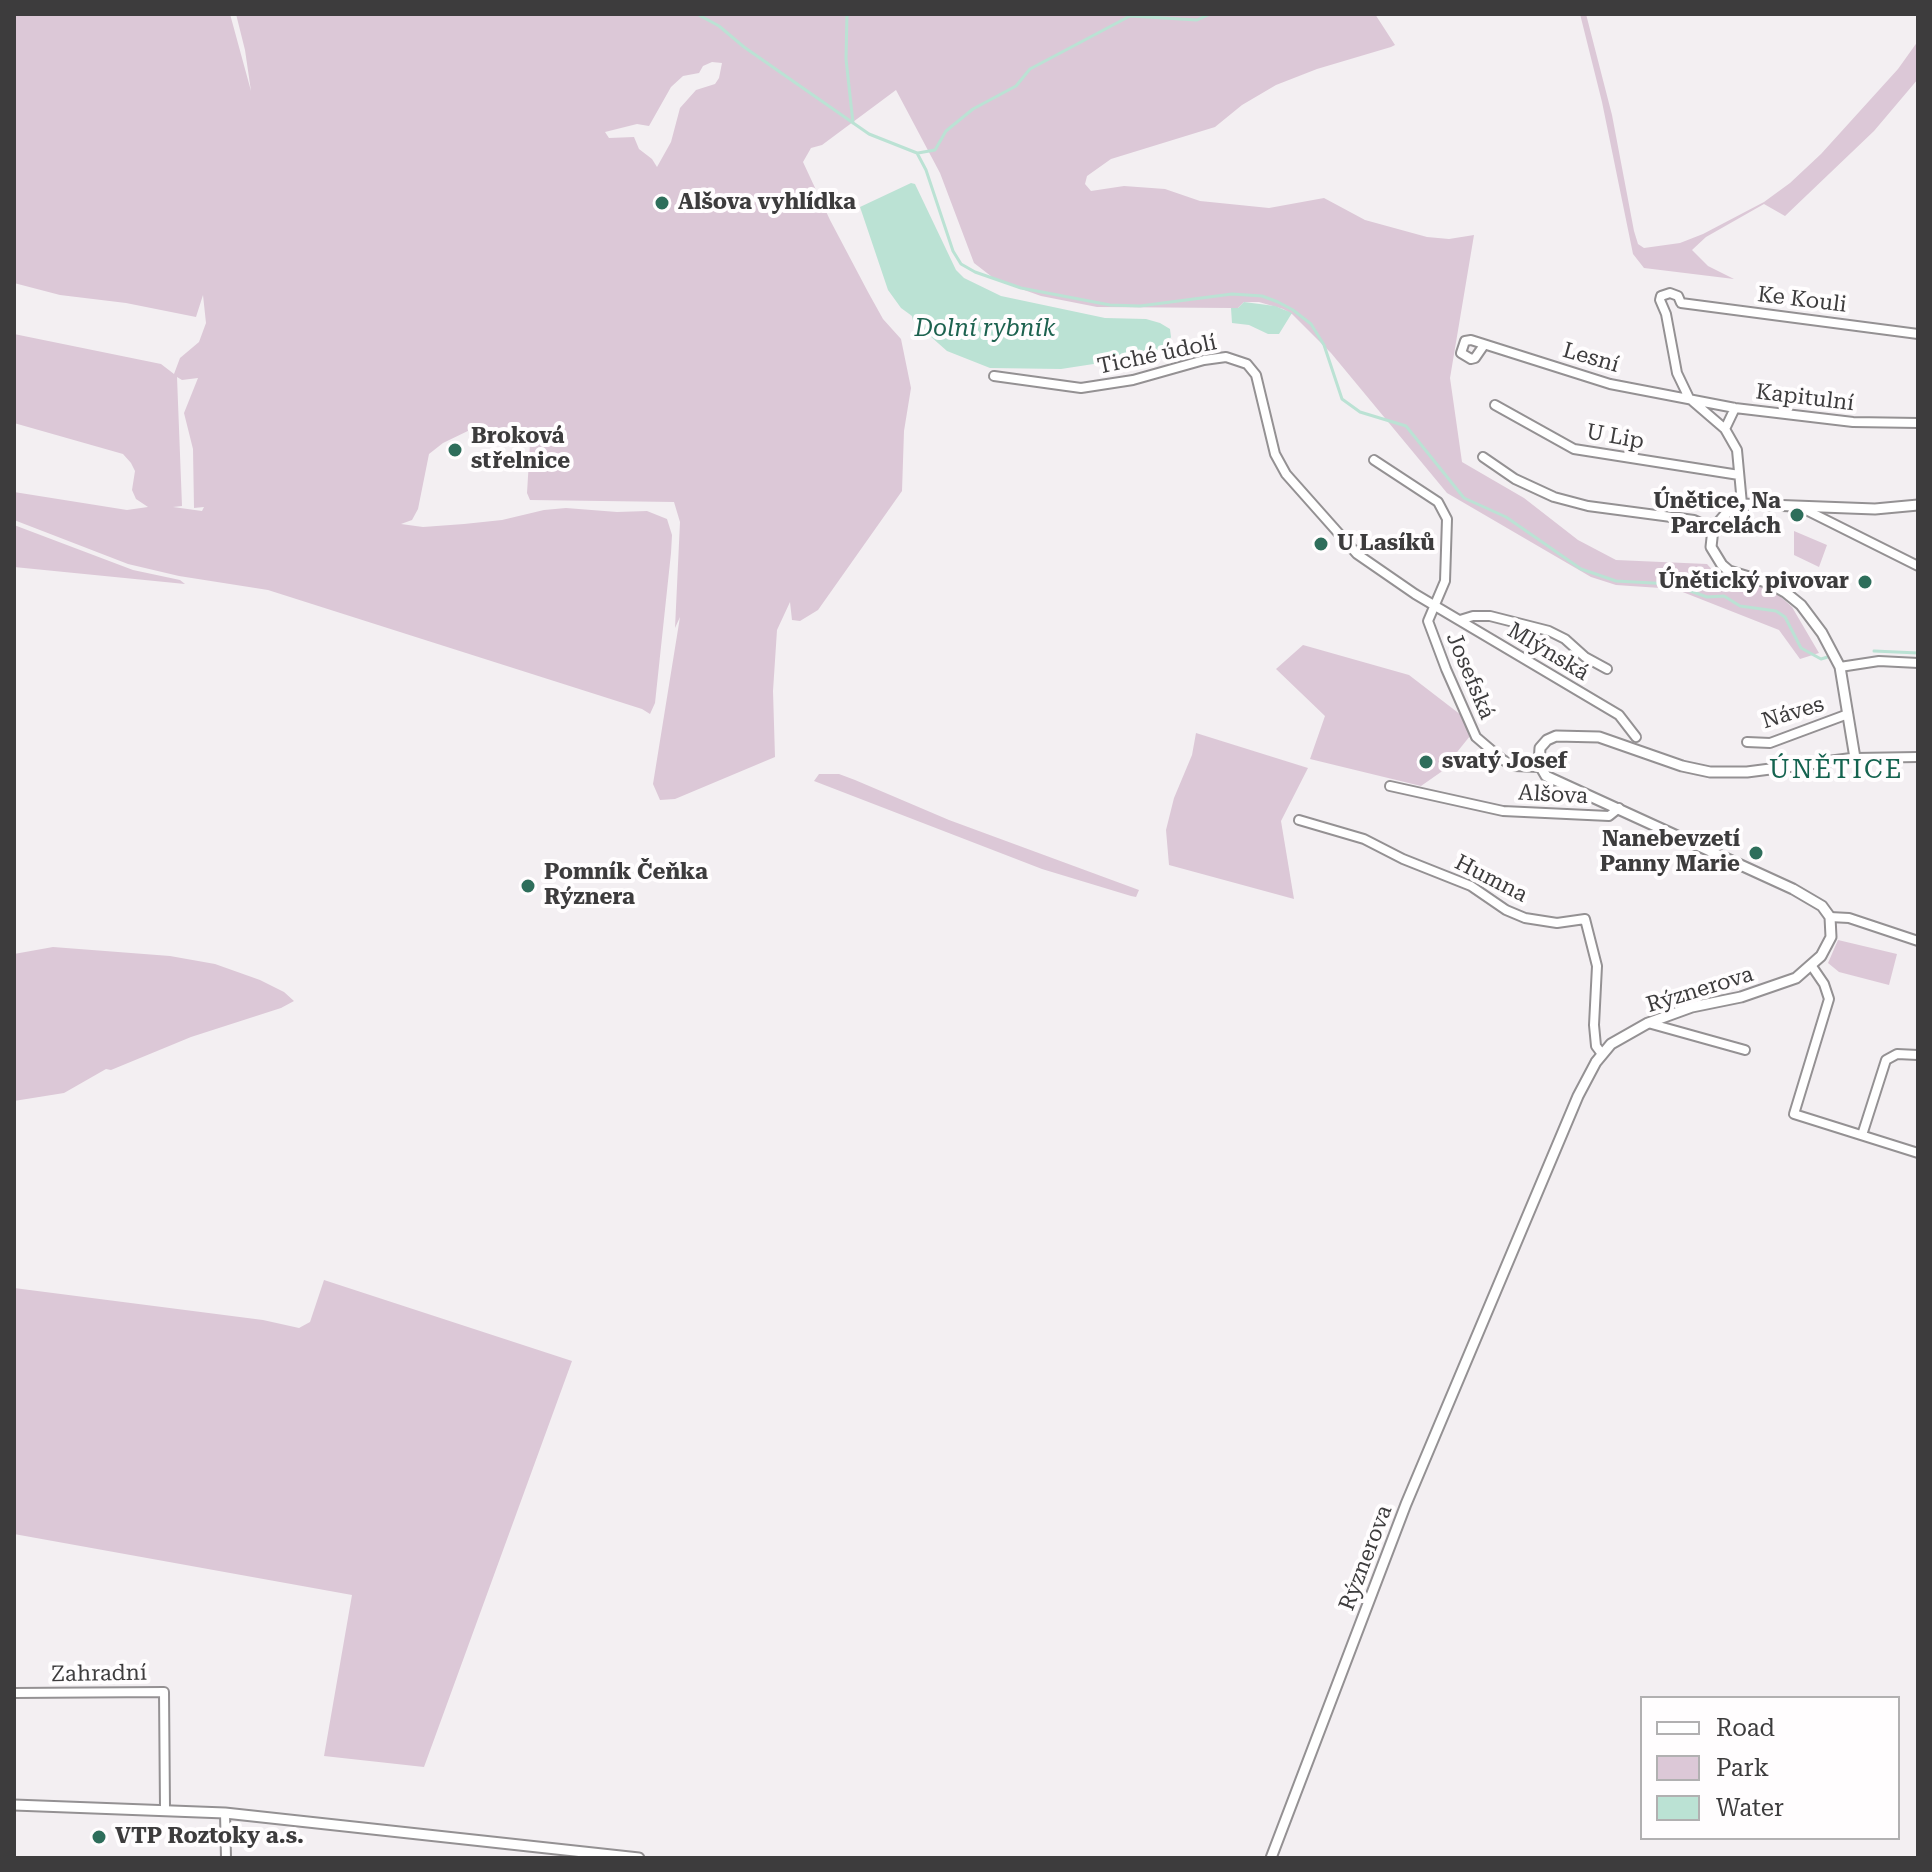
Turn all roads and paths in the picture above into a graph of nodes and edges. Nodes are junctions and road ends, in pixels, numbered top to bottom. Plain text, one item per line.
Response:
1 (1681, 303) junction
2 (1666, 314) junction
3 (1918, 334) edge
4 (1484, 345) dead end
5 (994, 376) dead end
6 (1689, 398) junction
7 (1495, 405) dead end
8 (1735, 408) junction
9 (1918, 423) edge
10 (1725, 429) junction
11 (1483, 457) dead end
12 (1374, 460) dead end
13 (1739, 475) junction
14 (1742, 504) junction
15 (1918, 505) edge
16 (1798, 506) junction
17 (1713, 529) junction
18 (1918, 566) edge
19 (1435, 606) junction
20 (1460, 620) junction
21 (1918, 663) edge
22 (1840, 667) junction
23 (1607, 669) dead end
24 (1848, 714) junction
25 (1636, 737) dead end
26 (1747, 742) dead end
27 (1918, 757) edge
28 (1855, 758) junction
29 (1539, 767) junction
30 (1390, 786) dead end
31 (1619, 808) junction
32 (1299, 820) dead end
33 (1830, 917) junction
34 (1918, 941) edge
35 (1811, 965) junction
36 (1648, 1023) junction
37 (1745, 1050) dead end
38 (1602, 1054) junction
39 (1918, 1055) edge
40 (1862, 1135) junction
41 (1918, 1153) edge
42 (14, 1693) edge
43 (14, 1805) edge
44 (165, 1808) junction
45 (225, 1813) junction
46 (226, 1858) edge
47 (639, 1858) edge
48 (1271, 1858) edge

1 - 2 street
1 - 2 street
1 - 3 street, Ke Kouli
2 - 6 street
4 - 6 street, Lesní
5 - 19 street, Tiché údolí
6 - 8 street, Kapitulní
6 - 10 street
7 - 13 street, U Lip
8 - 9 street, Kapitulní
8 - 10 street
10 - 13 street
11 - 17 street
12 - 19 street, Josefská
13 - 14 street
14 - 16 street
14 - 17 street
15 - 16 street
16 - 18 street
17 - 22 street
19 - 20 street, Mlýnská
19 - 29 street, Josefská
20 - 23 street
20 - 25 street, Mlýnská
21 - 22 street
22 - 24 street
24 - 26 street, Náves
24 - 28 street
27 - 28 street
28 - 29 street
29 - 31 street
30 - 31 street, Alšova
31 - 33 street
32 - 38 street, Humna
33 - 34 street
33 - 35 street, Rýznerova
35 - 36 street, Rýznerova
35 - 40 street
36 - 37 street
36 - 38 street, Rýznerova
38 - 48 street, Rýznerova
39 - 40 street
40 - 41 street
42 - 44 street, Zahradní
43 - 44 street
44 - 45 street
45 - 46 street
45 - 47 street

